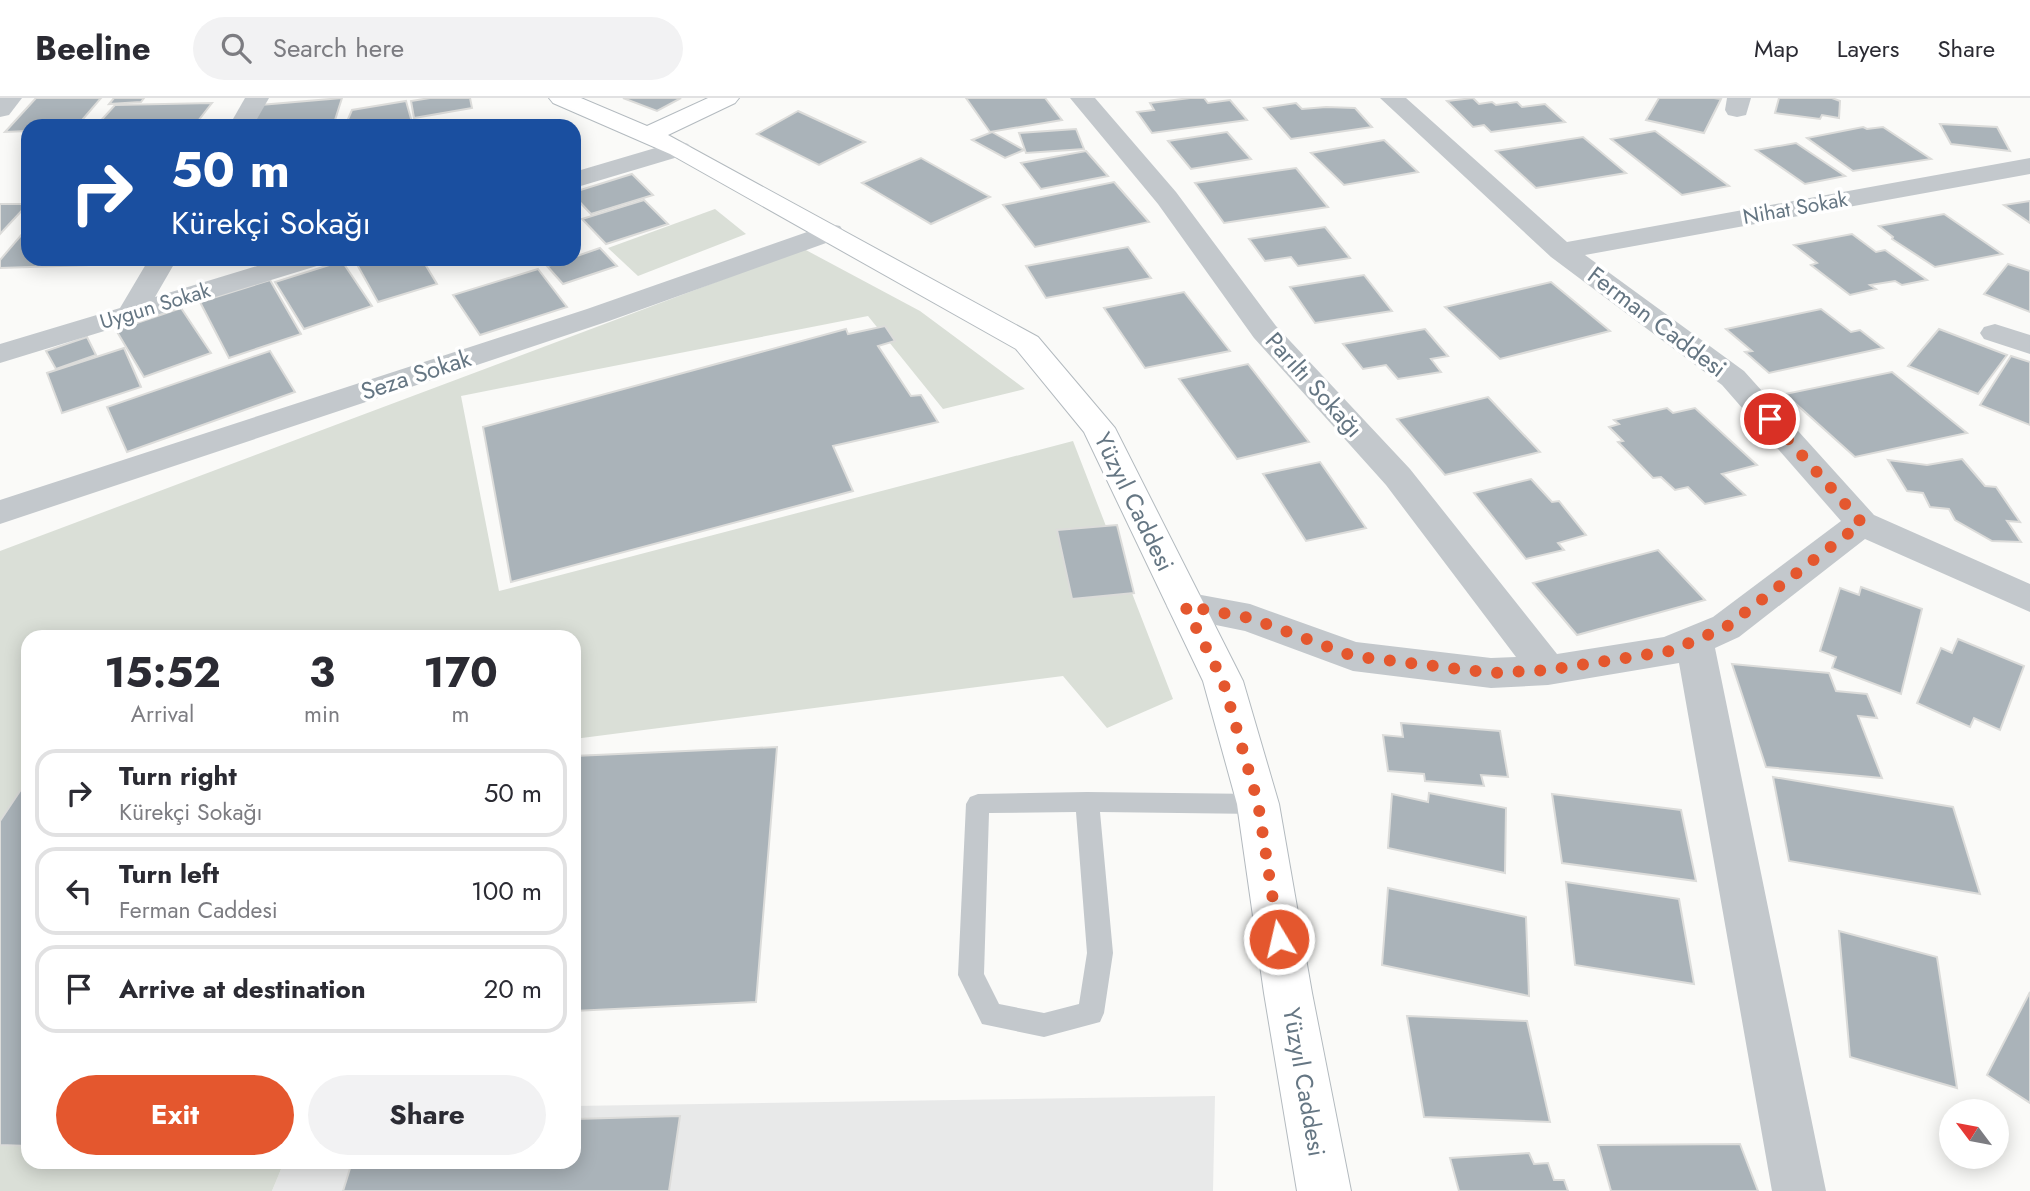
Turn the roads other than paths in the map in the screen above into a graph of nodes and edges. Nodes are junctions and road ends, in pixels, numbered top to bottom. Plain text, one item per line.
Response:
1 (10, 98) edge
2 (257, 98) edge
3 (561, 98) edge
4 (727, 98) edge
5 (1082, 98) edge
6 (1392, 98) edge
7 (0, 110) edge
8 (245, 119) edge
9 (650, 134) junction
10 (679, 149) junction
11 (2030, 166) edge
12 (581, 178) edge
13 (830, 232) junction
14 (1561, 251) junction
15 (159, 266) edge
16 (287, 266) edge
17 (132, 313) junction
18 (1995, 333) dead end
19 (2030, 345) edge
20 (0, 354) edge
21 (0, 512) edge
22 (1862, 523) junction
23 (2030, 598) edge
24 (1185, 606) junction
25 (1694, 640) junction
26 (1548, 670) junction
27 (1087, 802) junction
28 (1258, 803) junction
29 (1324, 1191) edge
30 (1798, 1191) edge

1 - 7 street
2 - 8 street
3 - 9 street, Yüzyıl Caddesi
4 - 9 street
5 - 26 street, Parıltı Sokağı
6 - 14 street, Ferman Caddesi
9 - 10 street, Yüzyıl Caddesi
10 - 12 street
10 - 13 street, Yüzyıl Caddesi
11 - 14 street, Nihat Sokak
13 - 21 street, Seza Sokak
13 - 24 street, Yüzyıl Caddesi
14 - 22 street, Ferman Caddesi
15 - 17 street
16 - 17 street, Uygun Sokak
17 - 20 street, Uygun Sokak
18 - 19 street
22 - 23 street, Ferman Caddesi
22 - 25 street
24 - 26 street
24 - 28 street, Yüzyıl Caddesi
25 - 26 street
25 - 30 street
27 - 27 lane
27 - 28 lane
28 - 29 street, Yüzyıl Caddesi

